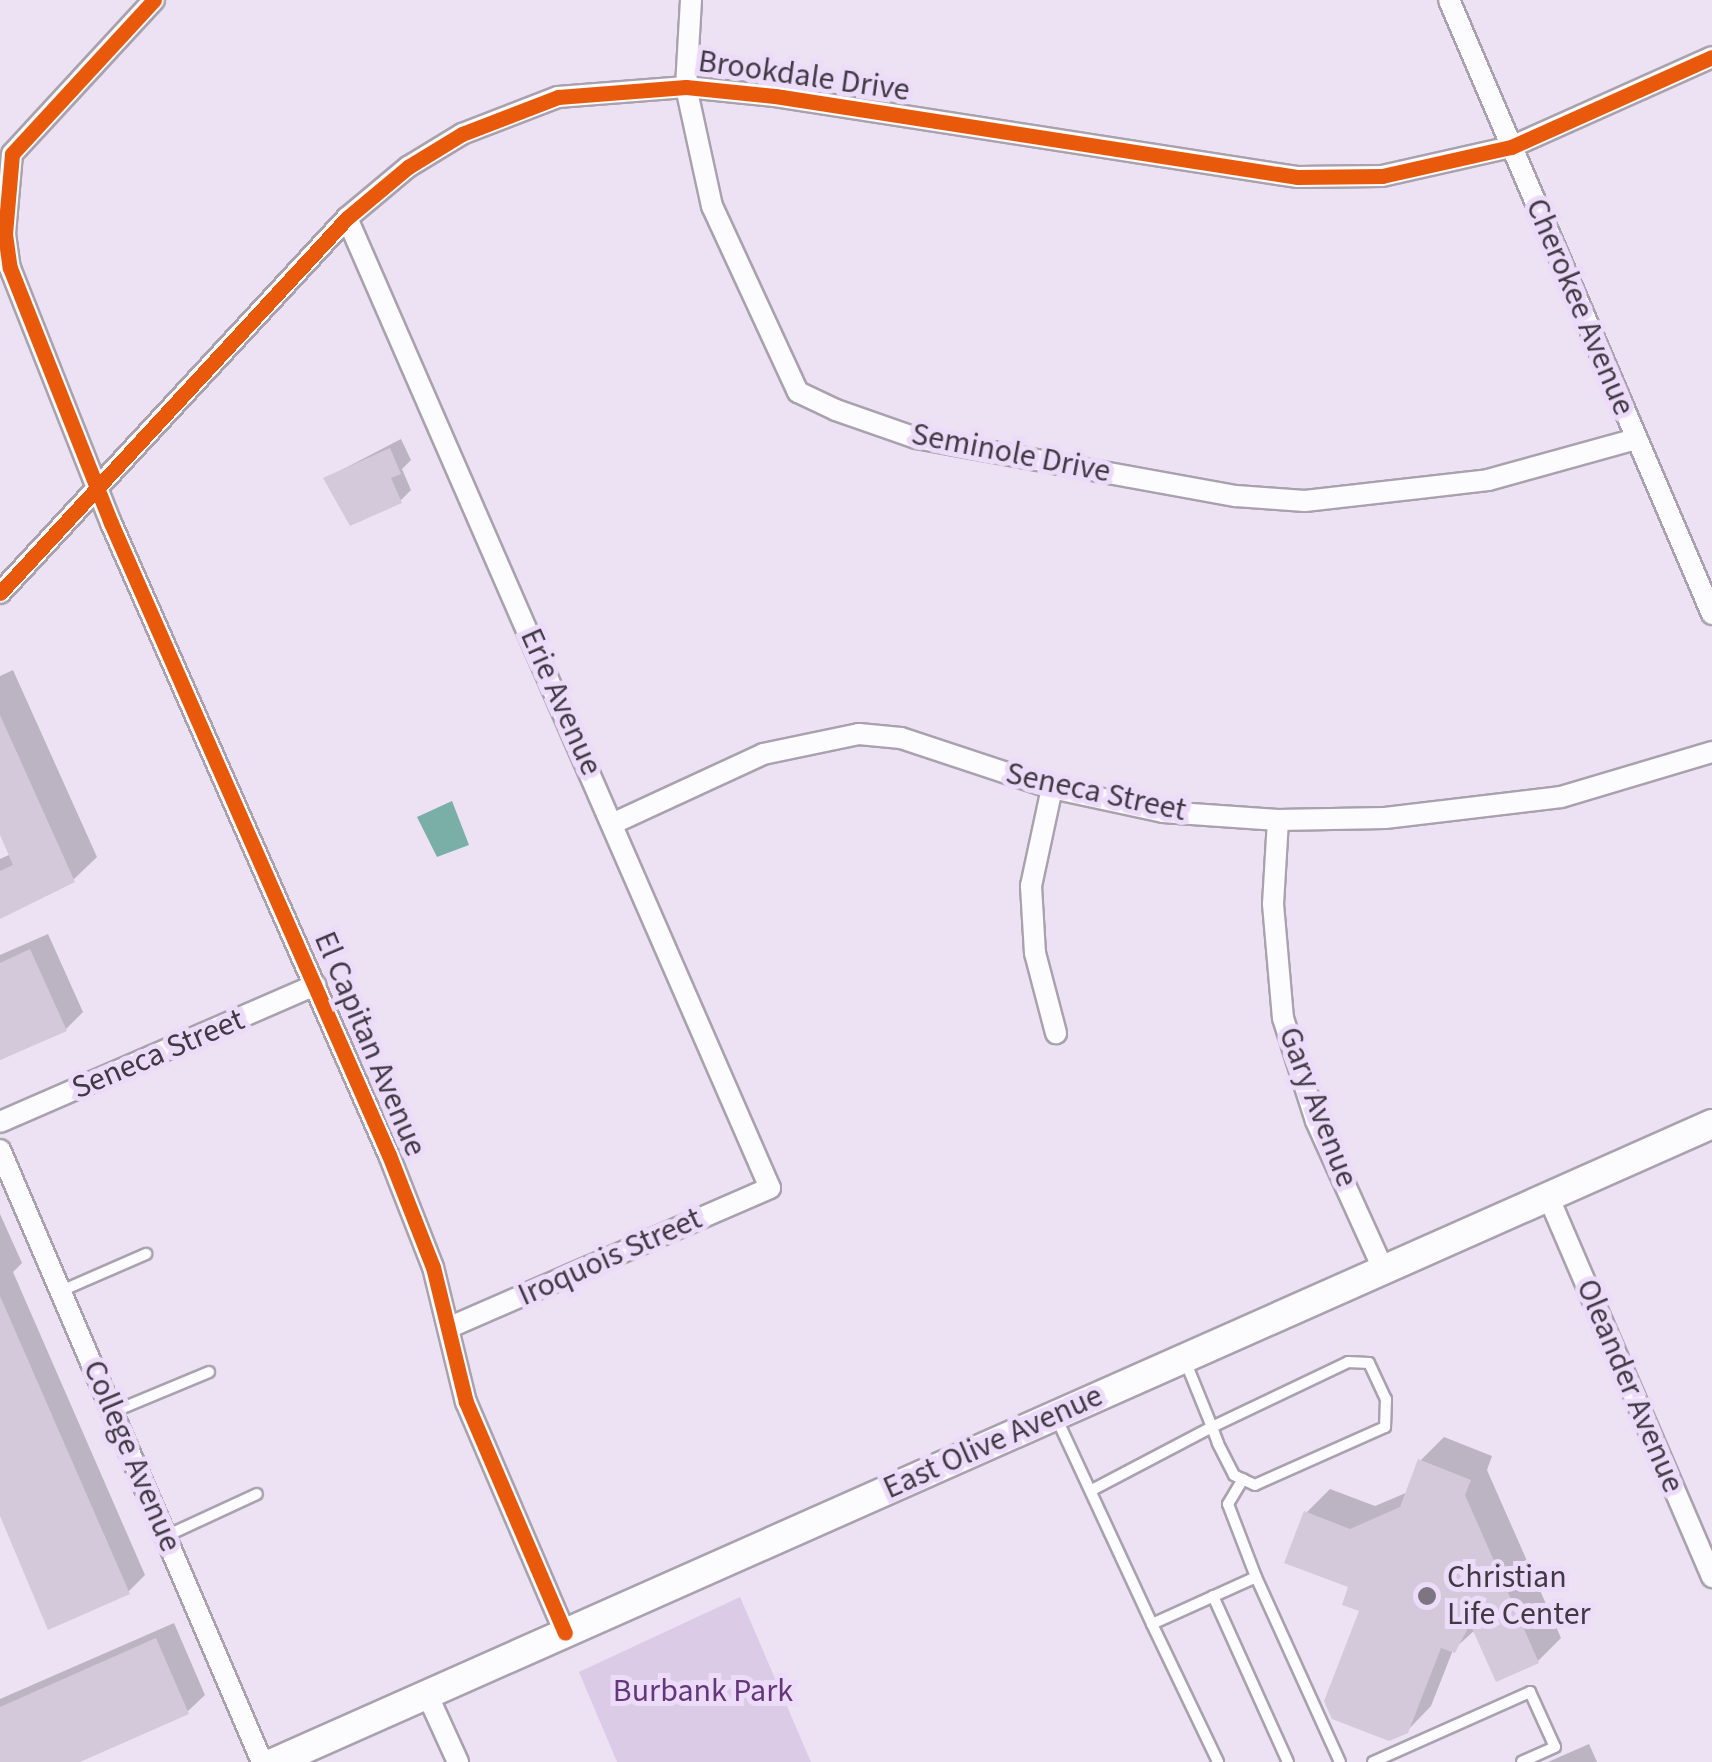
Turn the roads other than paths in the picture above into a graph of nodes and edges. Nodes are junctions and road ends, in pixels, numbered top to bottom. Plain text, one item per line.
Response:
1 (154, 0) edge
2 (691, 0) edge
3 (1449, 0) edge
4 (1712, 57) edge
5 (686, 87) junction
6 (1511, 147) junction
7 (348, 218) junction
8 (1636, 438) junction
9 (98, 486) junction
10 (0, 593) edge
11 (1712, 614) edge
12 (1712, 752) edge
13 (1052, 788) junction
14 (1278, 820) junction
15 (614, 824) junction
16 (315, 985) junction
17 (1056, 1033) dead end
18 (0, 1122) edge
19 (1712, 1124) edge
20 (0, 1150) edge
21 (770, 1188) joint
22 (1548, 1196) junction
23 (146, 1254) dead end
24 (1383, 1269) junction
25 (61, 1291) junction
26 (450, 1328) junction
27 (1184, 1358) junction
28 (208, 1372) dead end
29 (112, 1412) junction
30 (1055, 1414) junction
31 (1212, 1427) junction
32 (1242, 1479) junction
33 (1092, 1490) junction
34 (257, 1494) dead end
35 (166, 1536) junction
36 (1256, 1577) junction
37 (1712, 1577) edge
38 (1212, 1596) junction
39 (1152, 1624) junction
40 (565, 1633) junction
41 (427, 1694) junction
42 (262, 1762) edge
43 (275, 1762) edge
44 (458, 1762) edge
45 (1218, 1762) edge
46 (1288, 1762) edge
47 (1340, 1762) edge
48 (1373, 1762) edge
49 (1522, 1762) edge

1 - 9 street, El Capitan Avenue
2 - 5 street, Seminole Drive
3 - 6 street, Cherokee Avenue
4 - 6 street, Brookdale Drive
5 - 6 street, Brookdale Drive
5 - 7 street, Brookdale Drive
5 - 8 street, Seminole Drive
6 - 8 street, Cherokee Avenue
7 - 9 street, Brookdale Drive
7 - 15 street, Erie Avenue
8 - 11 street, Cherokee Avenue
9 - 10 street, Brookdale Drive
9 - 16 street, El Capitan Avenue
12 - 14 street, Seneca Street
13 - 14 street, Seneca Street
13 - 15 street, Seneca Street
13 - 17 street
14 - 24 street, Gary Avenue
15 - 21 street, Erie Avenue
16 - 18 street, Seneca Street
16 - 26 street, El Capitan Avenue
19 - 22 main road, East Olive Avenue
20 - 25 street, College Avenue
21 - 26 street, Iroquois Street
22 - 24 main road, East Olive Avenue
22 - 37 street, Oleander Avenue
23 - 25 lane
24 - 27 main road, East Olive Avenue
25 - 29 street, College Avenue
26 - 40 street, El Capitan Avenue
27 - 30 main road, East Olive Avenue
27 - 31 lane
28 - 29 lane
29 - 35 street, College Avenue
30 - 33 lane
30 - 40 main road, East Olive Avenue
31 - 32 lane
31 - 32 lane
31 - 33 lane
32 - 36 lane
33 - 39 lane
34 - 35 lane
35 - 42 street, College Avenue
36 - 38 lane
36 - 47 lane
38 - 39 lane
38 - 46 lane
39 - 45 lane
40 - 41 main road, East Olive Avenue
41 - 43 main road, East Olive Avenue
41 - 44 street
48 - 49 lane

